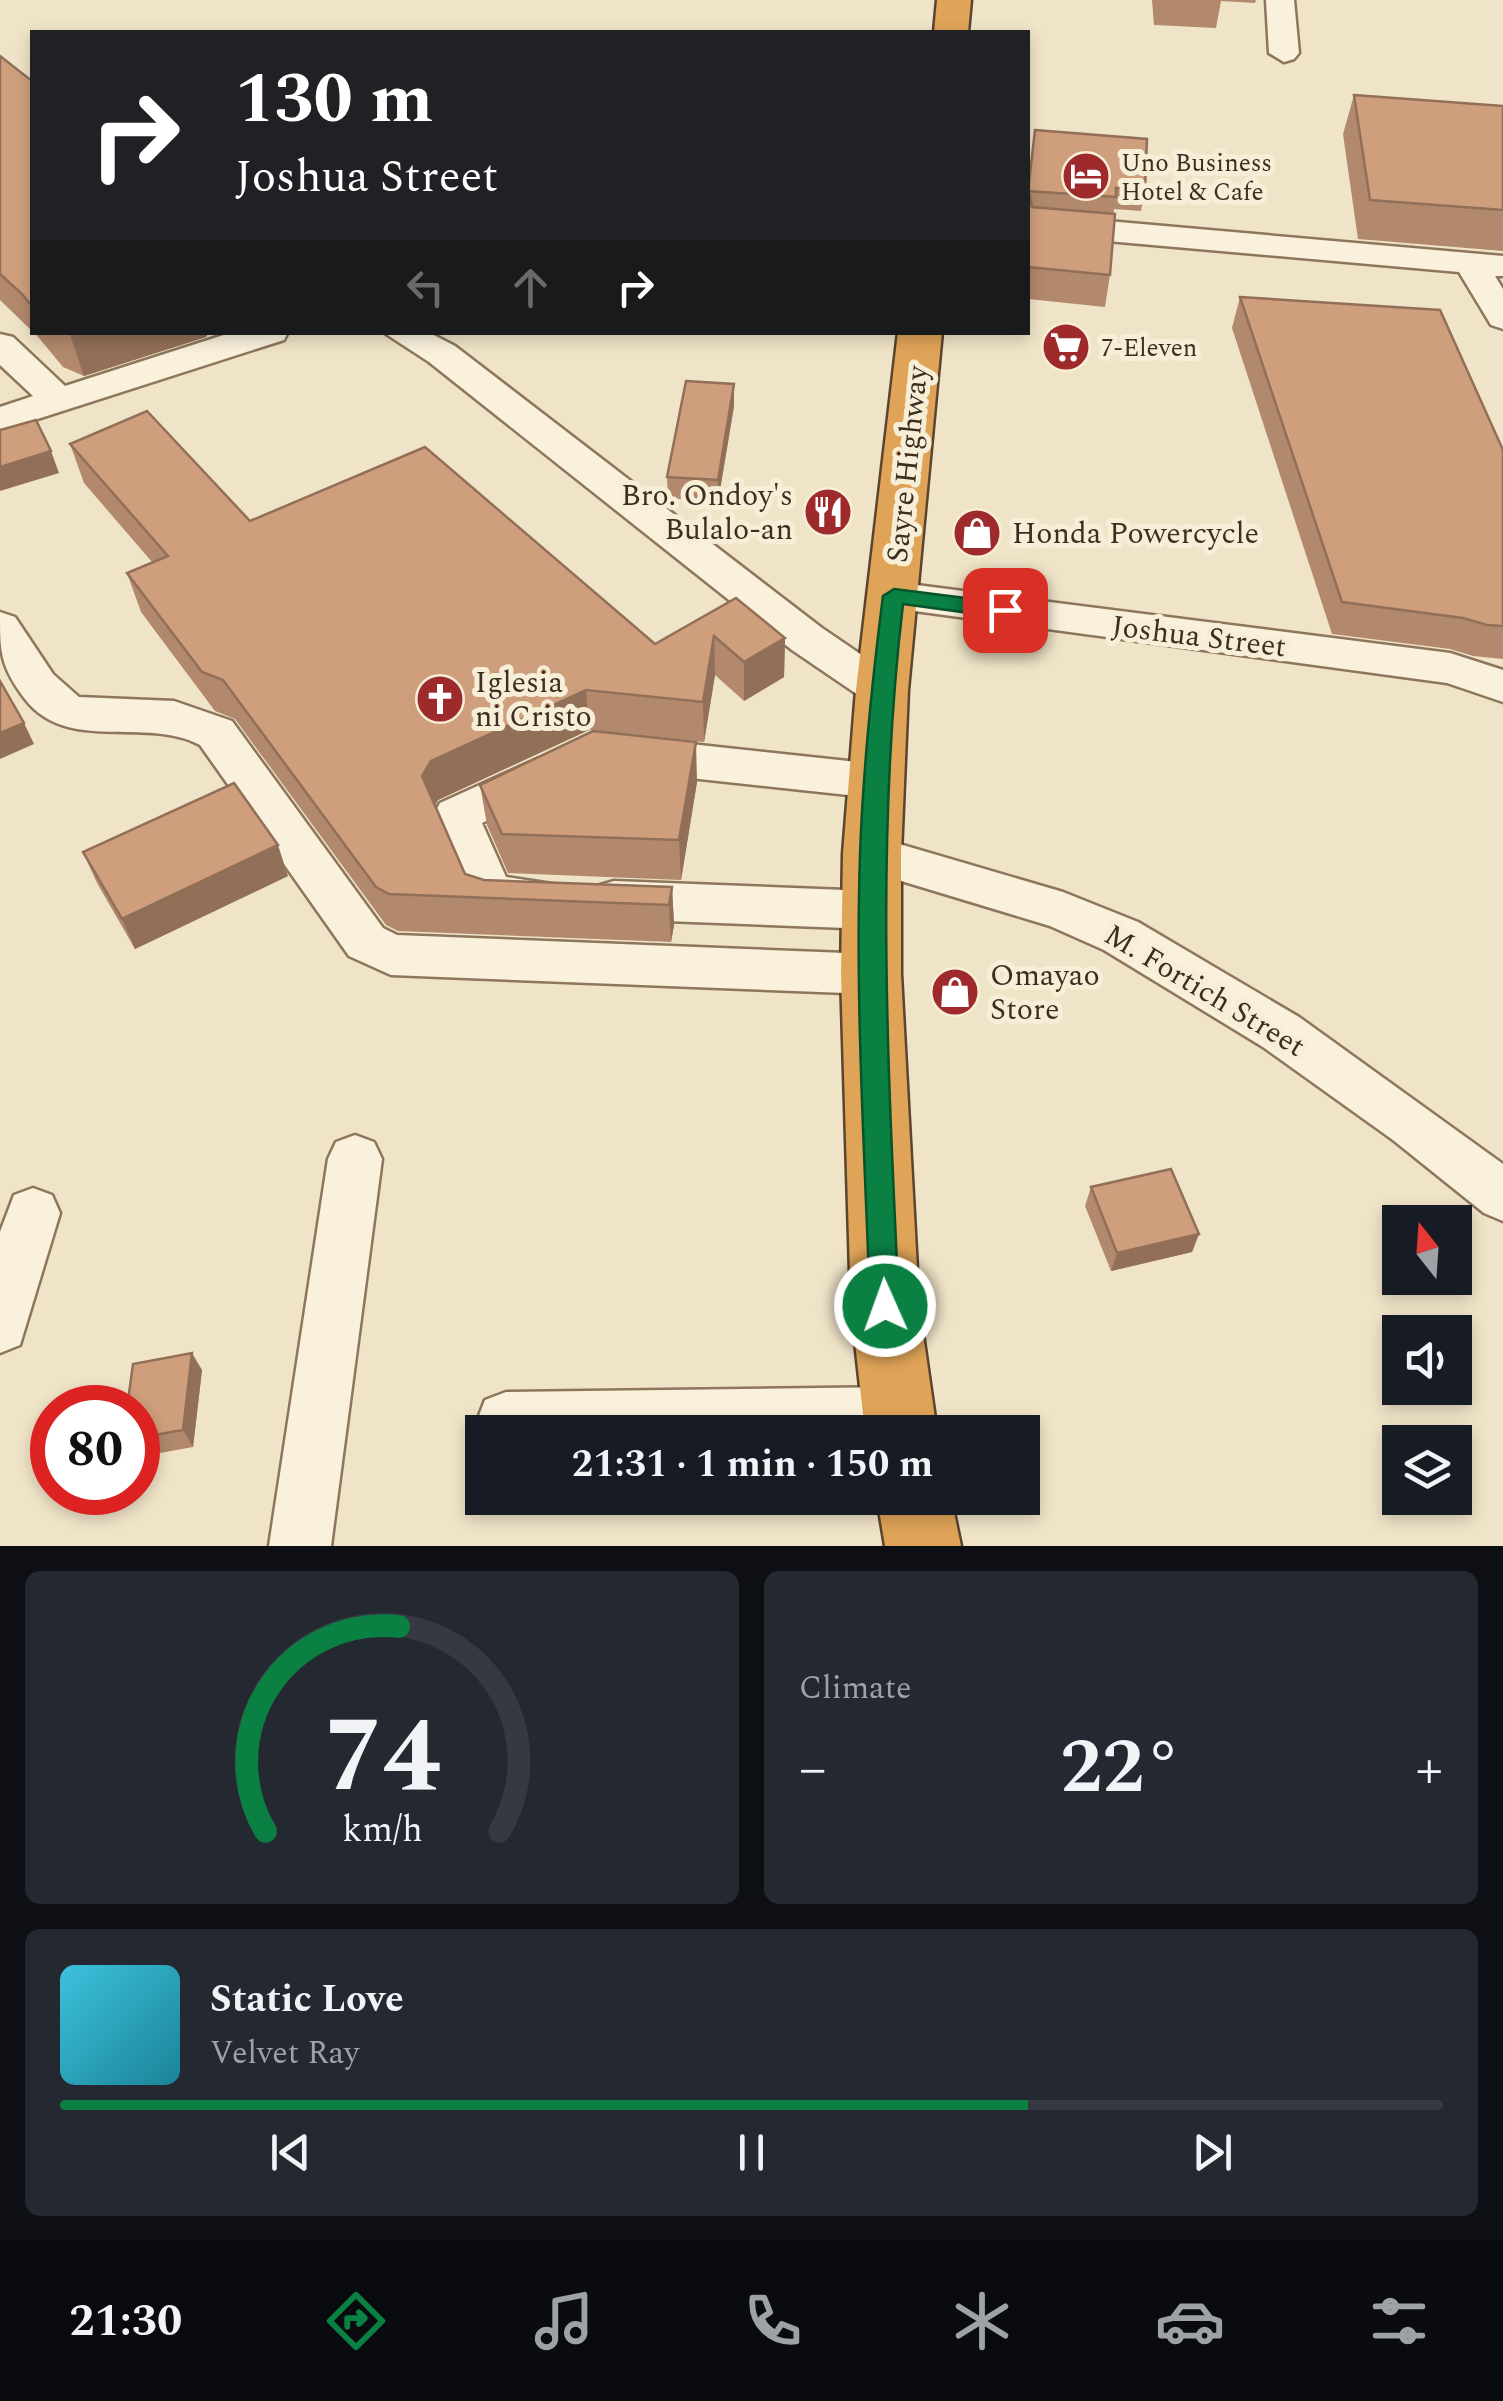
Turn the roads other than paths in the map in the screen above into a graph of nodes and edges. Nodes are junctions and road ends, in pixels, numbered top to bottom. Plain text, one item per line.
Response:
1 (954, 0) edge
2 (1280, 0) edge
3 (950, 30) edge
4 (1284, 53) dead end
5 (1030, 224) edge
6 (1486, 264) edge
7 (1503, 318) edge
8 (263, 335) edge
9 (406, 335) edge
10 (920, 335) edge
11 (0, 345) edge
12 (58, 400) junction
13 (0, 418) edge
14 (894, 596) junction
15 (0, 626) edge
16 (1503, 686) edge
17 (882, 690) junction
18 (876, 781) junction
19 (872, 854) junction
20 (872, 910) junction
21 (871, 974) junction
22 (355, 1158) dead end
23 (1503, 1196) edge
24 (33, 1213) dead end
25 (0, 1326) edge
26 (899, 1415) edge
27 (917, 1515) edge
28 (300, 1546) edge
29 (923, 1546) edge

1 - 3 highway
2 - 4 street
5 - 6 street
6 - 7 street
8 - 12 street
9 - 17 street
10 - 14 highway, Sayre Highway
11 - 12 street
12 - 13 street
14 - 16 street, Joshua Street
14 - 17 highway, Sayre Highway
15 - 21 street
17 - 18 highway, Sayre Highway
18 - 19 highway, Sayre Highway
18 - 20 street
19 - 20 highway, Sayre Highway
19 - 23 street, M. Fortich Street
20 - 21 highway, Sayre Highway
21 - 26 highway, Sayre Highway
22 - 28 street
24 - 25 street
27 - 29 highway

